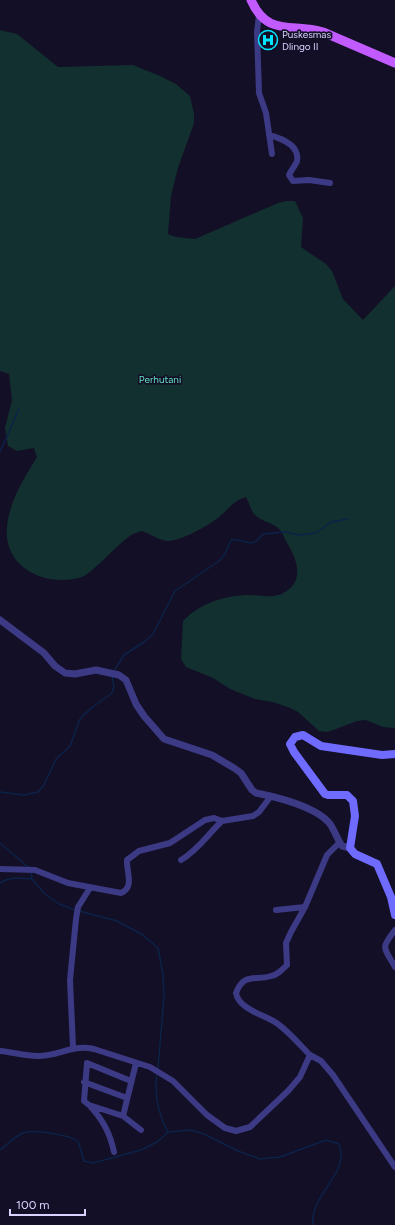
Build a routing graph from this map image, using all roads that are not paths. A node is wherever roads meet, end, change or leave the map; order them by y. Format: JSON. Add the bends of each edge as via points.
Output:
{"nodes":[{"id":1,"x":252,"y":0,"type":"edge"},
{"id":2,"x":259,"y":15,"type":"junction"},
{"id":3,"x":395,"y":63,"type":"edge"},
{"id":4,"x":269,"y":135,"type":"junction"},
{"id":5,"x":272,"y":154,"type":"dead end"},
{"id":6,"x":330,"y":183,"type":"dead end"},
{"id":7,"x":0,"y":620,"type":"edge"},
{"id":8,"x":395,"y":754,"type":"edge"},
{"id":9,"x":271,"y":796,"type":"junction"},
{"id":10,"x":222,"y":820,"type":"junction"},
{"id":11,"x":340,"y":842,"type":"junction"},
{"id":12,"x":350,"y":848,"type":"junction"},
{"id":13,"x":182,"y":860,"type":"dead end"},
{"id":14,"x":0,"y":869,"type":"edge"},
{"id":15,"x":90,"y":888,"type":"junction"},
{"id":16,"x":305,"y":907,"type":"junction"},
{"id":17,"x":276,"y":910,"type":"dead end"},
{"id":18,"x":395,"y":915,"type":"edge"},
{"id":19,"x":395,"y":930,"type":"edge"},
{"id":20,"x":395,"y":967,"type":"edge"},
{"id":21,"x":73,"y":1047,"type":"junction"},
{"id":22,"x":0,"y":1051,"type":"edge"},
{"id":23,"x":310,"y":1055,"type":"junction"},
{"id":24,"x":136,"y":1063,"type":"junction"},
{"id":25,"x":131,"y":1081,"type":"junction"},
{"id":26,"x":84,"y":1082,"type":"junction"},
{"id":27,"x":127,"y":1098,"type":"junction"},
{"id":28,"x":89,"y":1105,"type":"junction"},
{"id":29,"x":123,"y":1116,"type":"junction"},
{"id":30,"x":141,"y":1130,"type":"dead end"},
{"id":31,"x":114,"y":1152,"type":"dead end"},
{"id":32,"x":395,"y":1167,"type":"edge"}],
"edges":[{"from":1,"to":2,"type":"main road"},
{"from":2,"to":3,"type":"main road","via":[[268,23],[323,32]]},
{"from":2,"to":4,"type":"street","via":[[259,93],[266,113]]},
{"from":4,"to":5,"type":"street"},
{"from":4,"to":6,"type":"street","via":[[281,138],[297,154],[297,162],[289,175],[293,181]]},
{"from":7,"to":9,"type":"street","via":[[44,653],[65,673],[96,670],[119,675],[126,680],[144,716],[164,739],[212,755],[241,773],[252,790]]},
{"from":8,"to":12,"type":"main road","via":[[382,756],[321,746],[303,735],[295,737],[290,742],[290,747],[323,791],[328,795],[347,795],[353,801],[355,816]]},
{"from":9,"to":10,"type":"street","via":[[253,816]]},
{"from":9,"to":11,"type":"street","via":[[292,802],[323,818],[329,823]]},
{"from":10,"to":13,"type":"street","via":[[193,853]]},
{"from":10,"to":15,"type":"street","via":[[205,820],[170,843],[139,851],[129,857],[129,883],[125,892],[117,894]]},
{"from":11,"to":12,"type":"street"},
{"from":11,"to":16,"type":"street","via":[[327,855]]},
{"from":12,"to":18,"type":"main road","via":[[355,854],[377,864],[391,897]]},
{"from":14,"to":15,"type":"street","via":[[34,870]]},
{"from":15,"to":21,"type":"street","via":[[78,907],[76,919],[70,980]]},
{"from":16,"to":17,"type":"street"},
{"from":16,"to":23,"type":"street","via":[[286,943],[287,965],[271,976],[247,979],[236,993],[242,1003],[278,1024]]},
{"from":19,"to":20,"type":"street","via":[[384,947]]},
{"from":21,"to":22,"type":"street","via":[[38,1056]]},
{"from":21,"to":24,"type":"street","via":[[94,1049]]},
{"from":23,"to":24,"type":"street","via":[[300,1078],[250,1127],[242,1131],[225,1128],[207,1116],[173,1082],[150,1067]]},
{"from":23,"to":32,"type":"street","via":[[321,1061],[333,1074]]},
{"from":24,"to":25,"type":"street"},
{"from":25,"to":26,"type":"street","via":[[87,1063]]},
{"from":25,"to":27,"type":"street"},
{"from":26,"to":27,"type":"street"},
{"from":26,"to":28,"type":"street","via":[[84,1101]]},
{"from":27,"to":29,"type":"street"},
{"from":28,"to":29,"type":"street"},
{"from":28,"to":31,"type":"street","via":[[108,1129]]},
{"from":29,"to":30,"type":"street"}]}
